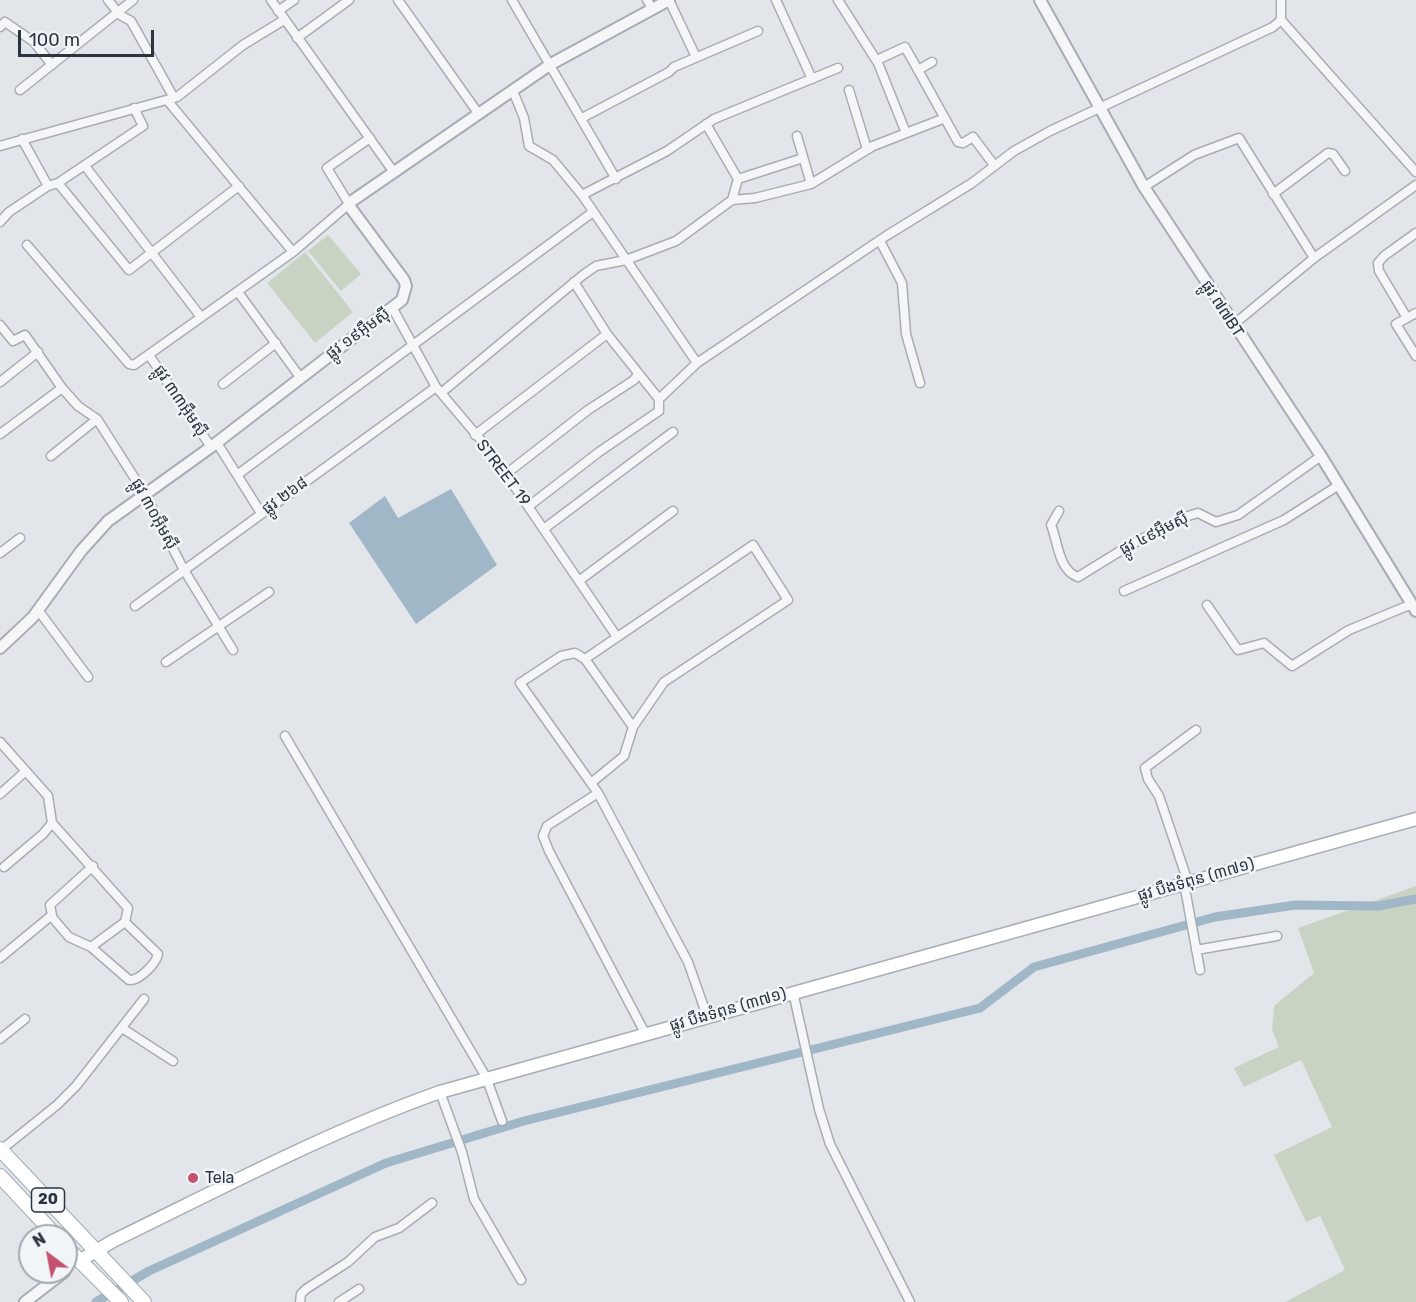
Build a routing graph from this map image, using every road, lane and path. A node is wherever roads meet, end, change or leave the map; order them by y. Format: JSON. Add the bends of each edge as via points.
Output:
{"nodes":[{"id":1,"x":108,"y":0,"type":"edge"},
{"id":2,"x":133,"y":0,"type":"edge"},
{"id":3,"x":271,"y":0,"type":"edge"},
{"id":4,"x":294,"y":0,"type":"edge"},
{"id":5,"x":349,"y":0,"type":"edge"},
{"id":6,"x":398,"y":0,"type":"edge"},
{"id":7,"x":512,"y":0,"type":"edge"},
{"id":8,"x":669,"y":0,"type":"edge"},
{"id":9,"x":776,"y":0,"type":"edge"},
{"id":10,"x":838,"y":0,"type":"edge"},
{"id":11,"x":1040,"y":0,"type":"edge"},
{"id":12,"x":1281,"y":0,"type":"edge"},
{"id":13,"x":649,"y":4,"type":"edge"},
{"id":14,"x":278,"y":11,"type":"junction"},
{"id":15,"x":117,"y":12,"type":"junction"},
{"id":16,"x":284,"y":20,"type":"junction"},
{"id":17,"x":1281,"y":20,"type":"junction"},
{"id":18,"x":0,"y":27,"type":"edge"},
{"id":19,"x":758,"y":31,"type":"dead end"},
{"id":20,"x":297,"y":38,"type":"junction"},
{"id":21,"x":696,"y":57,"type":"junction"},
{"id":22,"x":877,"y":60,"type":"junction"},
{"id":23,"x":932,"y":62,"type":"dead end"},
{"id":24,"x":550,"y":64,"type":"junction"},
{"id":25,"x":52,"y":65,"type":"junction"},
{"id":26,"x":838,"y":68,"type":"dead end"},
{"id":27,"x":918,"y":70,"type":"junction"},
{"id":28,"x":812,"y":79,"type":"junction"},
{"id":29,"x":20,"y":90,"type":"dead end"},
{"id":30,"x":849,"y":90,"type":"dead end"},
{"id":31,"x":513,"y":91,"type":"junction"},
{"id":32,"x":170,"y":99,"type":"junction"},
{"id":33,"x":134,"y":108,"type":"junction"},
{"id":34,"x":1098,"y":109,"type":"junction"},
{"id":35,"x":478,"y":113,"type":"junction"},
{"id":36,"x":582,"y":118,"type":"junction"},
{"id":37,"x":945,"y":118,"type":"junction"},
{"id":38,"x":706,"y":124,"type":"junction"},
{"id":39,"x":906,"y":133,"type":"junction"},
{"id":40,"x":797,"y":136,"type":"dead end"},
{"id":41,"x":370,"y":138,"type":"junction"},
{"id":42,"x":22,"y":140,"type":"junction"},
{"id":43,"x":0,"y":146,"type":"edge"},
{"id":44,"x":867,"y":149,"type":"junction"},
{"id":45,"x":803,"y":158,"type":"junction"},
{"id":46,"x":994,"y":165,"type":"junction"},
{"id":47,"x":85,"y":166,"type":"junction"},
{"id":48,"x":393,"y":171,"type":"junction"},
{"id":49,"x":1345,"y":171,"type":"dead end"},
{"id":50,"x":1416,"y":172,"type":"edge"},
{"id":51,"x":616,"y":179,"type":"junction"},
{"id":52,"x":738,"y":179,"type":"junction"},
{"id":53,"x":58,"y":183,"type":"junction"},
{"id":54,"x":811,"y":184,"type":"junction"},
{"id":55,"x":1416,"y":184,"type":"edge"},
{"id":56,"x":48,"y":186,"type":"junction"},
{"id":57,"x":238,"y":186,"type":"junction"},
{"id":58,"x":1144,"y":187,"type":"junction"},
{"id":59,"x":1274,"y":194,"type":"junction"},
{"id":60,"x":582,"y":195,"type":"junction"},
{"id":61,"x":732,"y":200,"type":"junction"},
{"id":62,"x":349,"y":204,"type":"junction"},
{"id":63,"x":593,"y":212,"type":"junction"},
{"id":64,"x":0,"y":222,"type":"edge"},
{"id":65,"x":1416,"y":233,"type":"edge"},
{"id":66,"x":880,"y":241,"type":"junction"},
{"id":67,"x":27,"y":245,"type":"dead end"},
{"id":68,"x":293,"y":252,"type":"junction"},
{"id":69,"x":151,"y":253,"type":"junction"},
{"id":70,"x":1314,"y":258,"type":"junction"},
{"id":71,"x":626,"y":260,"type":"junction"},
{"id":72,"x":574,"y":282,"type":"junction"},
{"id":73,"x":238,"y":292,"type":"junction"},
{"id":74,"x":393,"y":309,"type":"junction"},
{"id":75,"x":1416,"y":313,"type":"edge"},
{"id":76,"x":201,"y":317,"type":"junction"},
{"id":77,"x":1407,"y":318,"type":"junction"},
{"id":78,"x":0,"y":325,"type":"edge"},
{"id":79,"x":1233,"y":325,"type":"junction"},
{"id":80,"x":607,"y":334,"type":"junction"},
{"id":81,"x":276,"y":343,"type":"junction"},
{"id":82,"x":412,"y":344,"type":"junction"},
{"id":83,"x":38,"y":352,"type":"junction"},
{"id":84,"x":149,"y":355,"type":"junction"},
{"id":85,"x":1416,"y":356,"type":"edge"},
{"id":86,"x":697,"y":363,"type":"junction"},
{"id":87,"x":638,"y":374,"type":"junction"},
{"id":88,"x":300,"y":376,"type":"junction"},
{"id":89,"x":0,"y":382,"type":"edge"},
{"id":90,"x":920,"y":383,"type":"dead end"},
{"id":91,"x":224,"y":384,"type":"dead end"},
{"id":92,"x":62,"y":388,"type":"junction"},
{"id":93,"x":438,"y":390,"type":"junction"},
{"id":94,"x":659,"y":399,"type":"junction"},
{"id":95,"x":97,"y":419,"type":"junction"},
{"id":96,"x":673,"y":432,"type":"dead end"},
{"id":97,"x":0,"y":434,"type":"edge"},
{"id":98,"x":475,"y":435,"type":"junction"},
{"id":99,"x":214,"y":445,"type":"junction"},
{"id":100,"x":51,"y":456,"type":"dead end"},
{"id":101,"x":1321,"y":456,"type":"junction"},
{"id":102,"x":506,"y":474,"type":"junction"},
{"id":103,"x":237,"y":475,"type":"junction"},
{"id":104,"x":1339,"y":485,"type":"junction"},
{"id":105,"x":146,"y":496,"type":"junction"},
{"id":106,"x":528,"y":506,"type":"junction"},
{"id":107,"x":673,"y":511,"type":"dead end"},
{"id":108,"x":1059,"y":511,"type":"dead end"},
{"id":109,"x":261,"y":513,"type":"junction"},
{"id":110,"x":545,"y":528,"type":"junction"},
{"id":111,"x":20,"y":538,"type":"dead end"},
{"id":112,"x":0,"y":553,"type":"edge"},
{"id":113,"x":184,"y":570,"type":"junction"},
{"id":114,"x":580,"y":580,"type":"junction"},
{"id":115,"x":1124,"y":591,"type":"dead end"},
{"id":116,"x":269,"y":592,"type":"dead end"},
{"id":117,"x":1207,"y":605,"type":"dead end"},
{"id":118,"x":135,"y":606,"type":"dead end"},
{"id":119,"x":1414,"y":607,"type":"edge"},
{"id":120,"x":38,"y":610,"type":"junction"},
{"id":121,"x":220,"y":627,"type":"junction"},
{"id":122,"x":617,"y":637,"type":"junction"},
{"id":123,"x":0,"y":648,"type":"edge"},
{"id":124,"x":234,"y":650,"type":"dead end"},
{"id":125,"x":585,"y":659,"type":"junction"},
{"id":126,"x":166,"y":662,"type":"dead end"},
{"id":127,"x":88,"y":677,"type":"dead end"},
{"id":128,"x":633,"y":727,"type":"junction"},
{"id":129,"x":1196,"y":730,"type":"dead end"},
{"id":130,"x":285,"y":736,"type":"dead end"},
{"id":131,"x":0,"y":742,"type":"edge"},
{"id":132,"x":26,"y":771,"type":"junction"},
{"id":133,"x":591,"y":783,"type":"junction"},
{"id":134,"x":598,"y":793,"type":"junction"},
{"id":135,"x":0,"y":794,"type":"edge"},
{"id":136,"x":1416,"y":819,"type":"edge"},
{"id":137,"x":52,"y":823,"type":"junction"},
{"id":138,"x":93,"y":866,"type":"junction"},
{"id":139,"x":4,"y":867,"type":"dead end"},
{"id":140,"x":1186,"y":883,"type":"junction"},
{"id":141,"x":51,"y":916,"type":"junction"},
{"id":142,"x":125,"y":922,"type":"junction"},
{"id":143,"x":1277,"y":936,"type":"dead end"},
{"id":144,"x":91,"y":947,"type":"junction"},
{"id":145,"x":1196,"y":950,"type":"junction"},
{"id":146,"x":0,"y":958,"type":"edge"},
{"id":147,"x":1200,"y":970,"type":"dead end"},
{"id":148,"x":793,"y":992,"type":"junction"},
{"id":149,"x":144,"y":999,"type":"dead end"},
{"id":150,"x":707,"y":1016,"type":"junction"},
{"id":151,"x":24,"y":1019,"type":"dead end"},
{"id":152,"x":122,"y":1028,"type":"junction"},
{"id":153,"x":645,"y":1033,"type":"junction"},
{"id":154,"x":0,"y":1039,"type":"edge"},
{"id":155,"x":173,"y":1061,"type":"dead end"},
{"id":156,"x":486,"y":1077,"type":"junction"},
{"id":157,"x":440,"y":1092,"type":"junction"},
{"id":158,"x":502,"y":1120,"type":"dead end"},
{"id":159,"x":0,"y":1150,"type":"edge"},
{"id":160,"x":0,"y":1176,"type":"edge"},
{"id":161,"x":432,"y":1203,"type":"dead end"},
{"id":162,"x":45,"y":1224,"type":"edge"},
{"id":163,"x":96,"y":1250,"type":"junction"},
{"id":164,"x":79,"y":1261,"type":"joint"},
{"id":165,"x":521,"y":1280,"type":"dead end"},
{"id":166,"x":48,"y":1284,"type":"edge"},
{"id":167,"x":359,"y":1289,"type":"dead end"},
{"id":168,"x":139,"y":1299,"type":"edge"},
{"id":169,"x":25,"y":1302,"type":"edge"},
{"id":170,"x":121,"y":1302,"type":"edge"},
{"id":171,"x":300,"y":1302,"type":"edge"},
{"id":172,"x":339,"y":1302,"type":"edge"},
{"id":173,"x":910,"y":1302,"type":"edge"}],
"edges":[{"from":1,"to":15,"type":"street"},
{"from":2,"to":15,"type":"street"},
{"from":3,"to":14,"type":"street"},
{"from":4,"to":14,"type":"street"},
{"from":5,"to":20,"type":"street"},
{"from":6,"to":35,"type":"street"},
{"from":7,"to":24,"type":"street"},
{"from":8,"to":13,"type":"street"},
{"from":8,"to":21,"type":"street"},
{"from":9,"to":28,"type":"street"},
{"from":10,"to":22,"type":"street"},
{"from":11,"to":34,"type":"street","name":"ផ្លូវ ៧៧BT"},
{"from":12,"to":17,"type":"street"},
{"from":13,"to":24,"type":"street"},
{"from":14,"to":16,"type":"street"},
{"from":15,"to":25,"type":"street"},
{"from":15,"to":32,"type":"street","via":[[131,21]]},
{"from":16,"to":20,"type":"street"},
{"from":16,"to":32,"type":"street"},
{"from":17,"to":34,"type":"street"},
{"from":17,"to":50,"type":"street"},
{"from":18,"to":25,"type":"street","via":[[5,22],[32,40]]},
{"from":19,"to":21,"type":"street"},
{"from":20,"to":41,"type":"street"},
{"from":21,"to":36,"type":"street"},
{"from":22,"to":27,"type":"street","via":[[905,47]]},
{"from":22,"to":39,"type":"street"},
{"from":23,"to":27,"type":"street"},
{"from":24,"to":31,"type":"street"},
{"from":24,"to":36,"type":"street"},
{"from":25,"to":29,"type":"street"},
{"from":26,"to":28,"type":"street"},
{"from":27,"to":37,"type":"street"},
{"from":28,"to":38,"type":"street"},
{"from":30,"to":44,"type":"street"},
{"from":31,"to":35,"type":"street"},
{"from":31,"to":60,"type":"street","via":[[531,149],[553,160]]},
{"from":32,"to":33,"type":"street"},
{"from":32,"to":57,"type":"street"},
{"from":33,"to":42,"type":"street"},
{"from":33,"to":47,"type":"street","via":[[143,126]]},
{"from":34,"to":46,"type":"street"},
{"from":34,"to":58,"type":"street","name":"ផ្លូវ ៧៧BT"},
{"from":35,"to":48,"type":"street"},
{"from":36,"to":51,"type":"street"},
{"from":37,"to":39,"type":"street"},
{"from":37,"to":46,"type":"street","via":[[958,142],[973,137]]},
{"from":38,"to":51,"type":"street"},
{"from":38,"to":52,"type":"street"},
{"from":39,"to":44,"type":"street"},
{"from":40,"to":45,"type":"street"},
{"from":41,"to":48,"type":"street"},
{"from":41,"to":62,"type":"street","via":[[327,168]]},
{"from":42,"to":43,"type":"street"},
{"from":42,"to":56,"type":"street"},
{"from":44,"to":54,"type":"street"},
{"from":45,"to":52,"type":"street"},
{"from":45,"to":54,"type":"street"},
{"from":46,"to":66,"type":"street"},
{"from":47,"to":53,"type":"street"},
{"from":47,"to":69,"type":"street"},
{"from":48,"to":62,"type":"street"},
{"from":49,"to":59,"type":"street","via":[[1328,153]]},
{"from":51,"to":60,"type":"street"},
{"from":52,"to":61,"type":"street"},
{"from":53,"to":56,"type":"street"},
{"from":53,"to":69,"type":"street","via":[[128,269]]},
{"from":54,"to":61,"type":"street"},
{"from":55,"to":70,"type":"street"},
{"from":56,"to":64,"type":"street"},
{"from":57,"to":68,"type":"street"},
{"from":57,"to":69,"type":"street"},
{"from":58,"to":59,"type":"street","via":[[1194,155],[1239,138]]},
{"from":58,"to":79,"type":"street","name":"ផ្លូវ ៧៧BT"},
{"from":59,"to":70,"type":"street"},
{"from":60,"to":63,"type":"street"},
{"from":61,"to":71,"type":"street","name":"ផ្លូវ ២៦៨","via":[[676,241]]},
{"from":62,"to":68,"type":"street"},
{"from":62,"to":74,"type":"street","name":"ផ្លូវ ១៩អ៊ឹមស៊ី","via":[[404,280],[405,295]]},
{"from":63,"to":71,"type":"street"},
{"from":63,"to":82,"type":"street"},
{"from":65,"to":77,"type":"street","via":[[1378,263],[1378,271]]},
{"from":66,"to":86,"type":"street"},
{"from":66,"to":90,"type":"street","via":[[902,283],[906,334]]},
{"from":67,"to":84,"type":"street","via":[[129,364]]},
{"from":68,"to":73,"type":"street"},
{"from":69,"to":76,"type":"street"},
{"from":70,"to":79,"type":"street"},
{"from":71,"to":72,"type":"street","name":"ផ្លូវ ២៦៨","via":[[596,266]]},
{"from":71,"to":86,"type":"street"},
{"from":72,"to":80,"type":"street"},
{"from":72,"to":93,"type":"street","name":"ផ្លូវ ២៦៨"},
{"from":73,"to":76,"type":"street"},
{"from":73,"to":81,"type":"street"},
{"from":74,"to":82,"type":"street","name":"STREET 19"},
{"from":74,"to":88,"type":"street","name":"ផ្លូវ ១៩អ៊ឹមស៊ី"},
{"from":75,"to":77,"type":"street"},
{"from":76,"to":84,"type":"street"},
{"from":77,"to":85,"type":"street","via":[[1396,324]]},
{"from":78,"to":83,"type":"street","via":[[14,341],[25,335]]},
{"from":79,"to":101,"type":"street","name":"ផ្លូវ ៧៧BT"},
{"from":80,"to":87,"type":"street"},
{"from":80,"to":98,"type":"street"},
{"from":81,"to":88,"type":"street"},
{"from":81,"to":91,"type":"street"},
{"from":82,"to":93,"type":"street","name":"STREET 19"},
{"from":82,"to":103,"type":"street"},
{"from":83,"to":89,"type":"street"},
{"from":83,"to":92,"type":"street","name":"ផ្លូវ ៣០អ៊ឹមស៊ី"},
{"from":84,"to":99,"type":"street","name":"ផ្លូវ ៣៣អ៊ឹមស៊ី"},
{"from":86,"to":94,"type":"street"},
{"from":87,"to":94,"type":"street"},
{"from":87,"to":102,"type":"street"},
{"from":88,"to":99,"type":"street","name":"ផ្លូវ ១៩អ៊ឹមស៊ី"},
{"from":92,"to":95,"type":"street","name":"ផ្លូវ ៣០អ៊ឹមស៊ី"},
{"from":92,"to":97,"type":"street"},
{"from":93,"to":98,"type":"street","name":"STREET 19"},
{"from":93,"to":109,"type":"street","name":"ផ្លូវ ២៦៨"},
{"from":94,"to":106,"type":"street","via":[[659,411]]},
{"from":95,"to":100,"type":"street"},
{"from":95,"to":105,"type":"street","name":"ផ្លូវ ៣០អ៊ឹមស៊ី"},
{"from":96,"to":110,"type":"street"},
{"from":98,"to":102,"type":"street","name":"STREET 19"},
{"from":99,"to":103,"type":"street","name":"ផ្លូវ ៣៣អ៊ឹមស៊ី"},
{"from":99,"to":105,"type":"street","name":"ផ្លូវ ១៩អ៊ឹមស៊ី"},
{"from":101,"to":104,"type":"street","name":"ផ្លូវ ៧៧BT"},
{"from":101,"to":108,"type":"street","name":"ផ្លូវ ៤៩អ៊ឹមស៊ី","via":[[1238,515],[1216,522],[1198,513],[1188,516],[1078,577],[1060,556],[1052,525]]},
{"from":102,"to":106,"type":"street","name":"STREET 19"},
{"from":103,"to":109,"type":"street","name":"ផ្លូវ ៣៣អ៊ឹមស៊ី"},
{"from":104,"to":115,"type":"street","via":[[1284,520]]},
{"from":104,"to":119,"type":"street","name":"ផ្លូវ ៧៧BT"},
{"from":105,"to":113,"type":"street","name":"ផ្លូវ ៣០អ៊ឹមស៊ី"},
{"from":105,"to":120,"type":"street","name":"ផ្លូវ ១៩អ៊ឹមស៊ី","via":[[103,526]]},
{"from":106,"to":110,"type":"street","name":"STREET 19"},
{"from":107,"to":114,"type":"street"},
{"from":109,"to":113,"type":"street","name":"ផ្លូវ ២៦៨"},
{"from":110,"to":114,"type":"street","name":"STREET 19"},
{"from":111,"to":112,"type":"street"},
{"from":113,"to":118,"type":"street","name":"ផ្លូវ ២៦៨"},
{"from":113,"to":121,"type":"street","name":"ផ្លូវ ៣០អ៊ឹមស៊ី"},
{"from":114,"to":122,"type":"street","name":"STREET 19"},
{"from":116,"to":121,"type":"street"},
{"from":117,"to":119,"type":"street","via":[[1238,650],[1264,643],[1292,666],[1348,630]]},
{"from":120,"to":123,"type":"street","name":"ផ្លូវ ១៩អ៊ឹមស៊ី"},
{"from":120,"to":127,"type":"street"},
{"from":121,"to":124,"type":"street","name":"ផ្លូវ ៣០អ៊ឹមស៊ី"},
{"from":121,"to":126,"type":"street"},
{"from":122,"to":125,"type":"street"},
{"from":122,"to":128,"type":"street","via":[[753,545],[788,600],[664,682]]},
{"from":125,"to":128,"type":"street"},
{"from":125,"to":133,"type":"street","via":[[569,653],[520,683]]},
{"from":128,"to":133,"type":"street","via":[[624,756]]},
{"from":129,"to":140,"type":"street","via":[[1145,768],[1159,795]]},
{"from":130,"to":156,"type":"street"},
{"from":131,"to":132,"type":"street"},
{"from":132,"to":135,"type":"street"},
{"from":132,"to":137,"type":"street","via":[[48,796]]},
{"from":133,"to":134,"type":"street"},
{"from":134,"to":150,"type":"street","via":[[688,962]]},
{"from":134,"to":153,"type":"street","via":[[547,826],[543,836]]},
{"from":136,"to":140,"type":"main road","name":"ផ្លូវ បឹងទំពុន (៣៧១)"},
{"from":137,"to":138,"type":"street"},
{"from":137,"to":139,"type":"street"},
{"from":138,"to":141,"type":"street","via":[[50,905]]},
{"from":138,"to":142,"type":"street","via":[[127,907]]},
{"from":140,"to":145,"type":"street"},
{"from":140,"to":148,"type":"main road","name":"ផ្លូវ បឹងទំពុន (៣៧១)"},
{"from":141,"to":144,"type":"street","via":[[69,937]]},
{"from":141,"to":146,"type":"street"},
{"from":142,"to":144,"type":"street"},
{"from":142,"to":144,"type":"street","via":[[158,954],[138,978],[129,980]]},
{"from":143,"to":145,"type":"street"},
{"from":145,"to":147,"type":"street"},
{"from":148,"to":150,"type":"main road","name":"ផ្លូវ បឹងទំពុន (៣៧១)"},
{"from":148,"to":173,"type":"street","via":[[830,1144]]},
{"from":149,"to":152,"type":"street"},
{"from":150,"to":153,"type":"main road","name":"ផ្លូវ បឹងទំពុន (៣៧១)"},
{"from":151,"to":154,"type":"street"},
{"from":152,"to":155,"type":"street"},
{"from":152,"to":159,"type":"street","via":[[57,1105]]},
{"from":153,"to":156,"type":"main road","name":"ផ្លូវ បឹងទំពុន (៣៧១)"},
{"from":156,"to":157,"type":"main road","name":"ផ្លូវ បឹងទំពុន (៣៧១)"},
{"from":156,"to":158,"type":"street"},
{"from":157,"to":163,"type":"main road","name":"ផ្លូវ បឹងទំពុន (៣៧១)","via":[[326,1138]]},
{"from":157,"to":165,"type":"street","via":[[474,1199]]},
{"from":159,"to":163,"type":"main road","number":"20"},
{"from":160,"to":162,"type":"main road","number":"20"},
{"from":161,"to":171,"type":"street","via":[[399,1227],[375,1237],[348,1262],[306,1289]]},
{"from":163,"to":164,"type":"main road","name":"ផ្លូវ បឹងទំពុន (៣៧១)"},
{"from":163,"to":168,"type":"main road","number":"20"},
{"from":164,"to":170,"type":"main road"},
{"from":166,"to":169,"type":"street","name":"ផ្លូវ បឹងទំពុន (៣៧១)"},
{"from":167,"to":172,"type":"street"}]}
